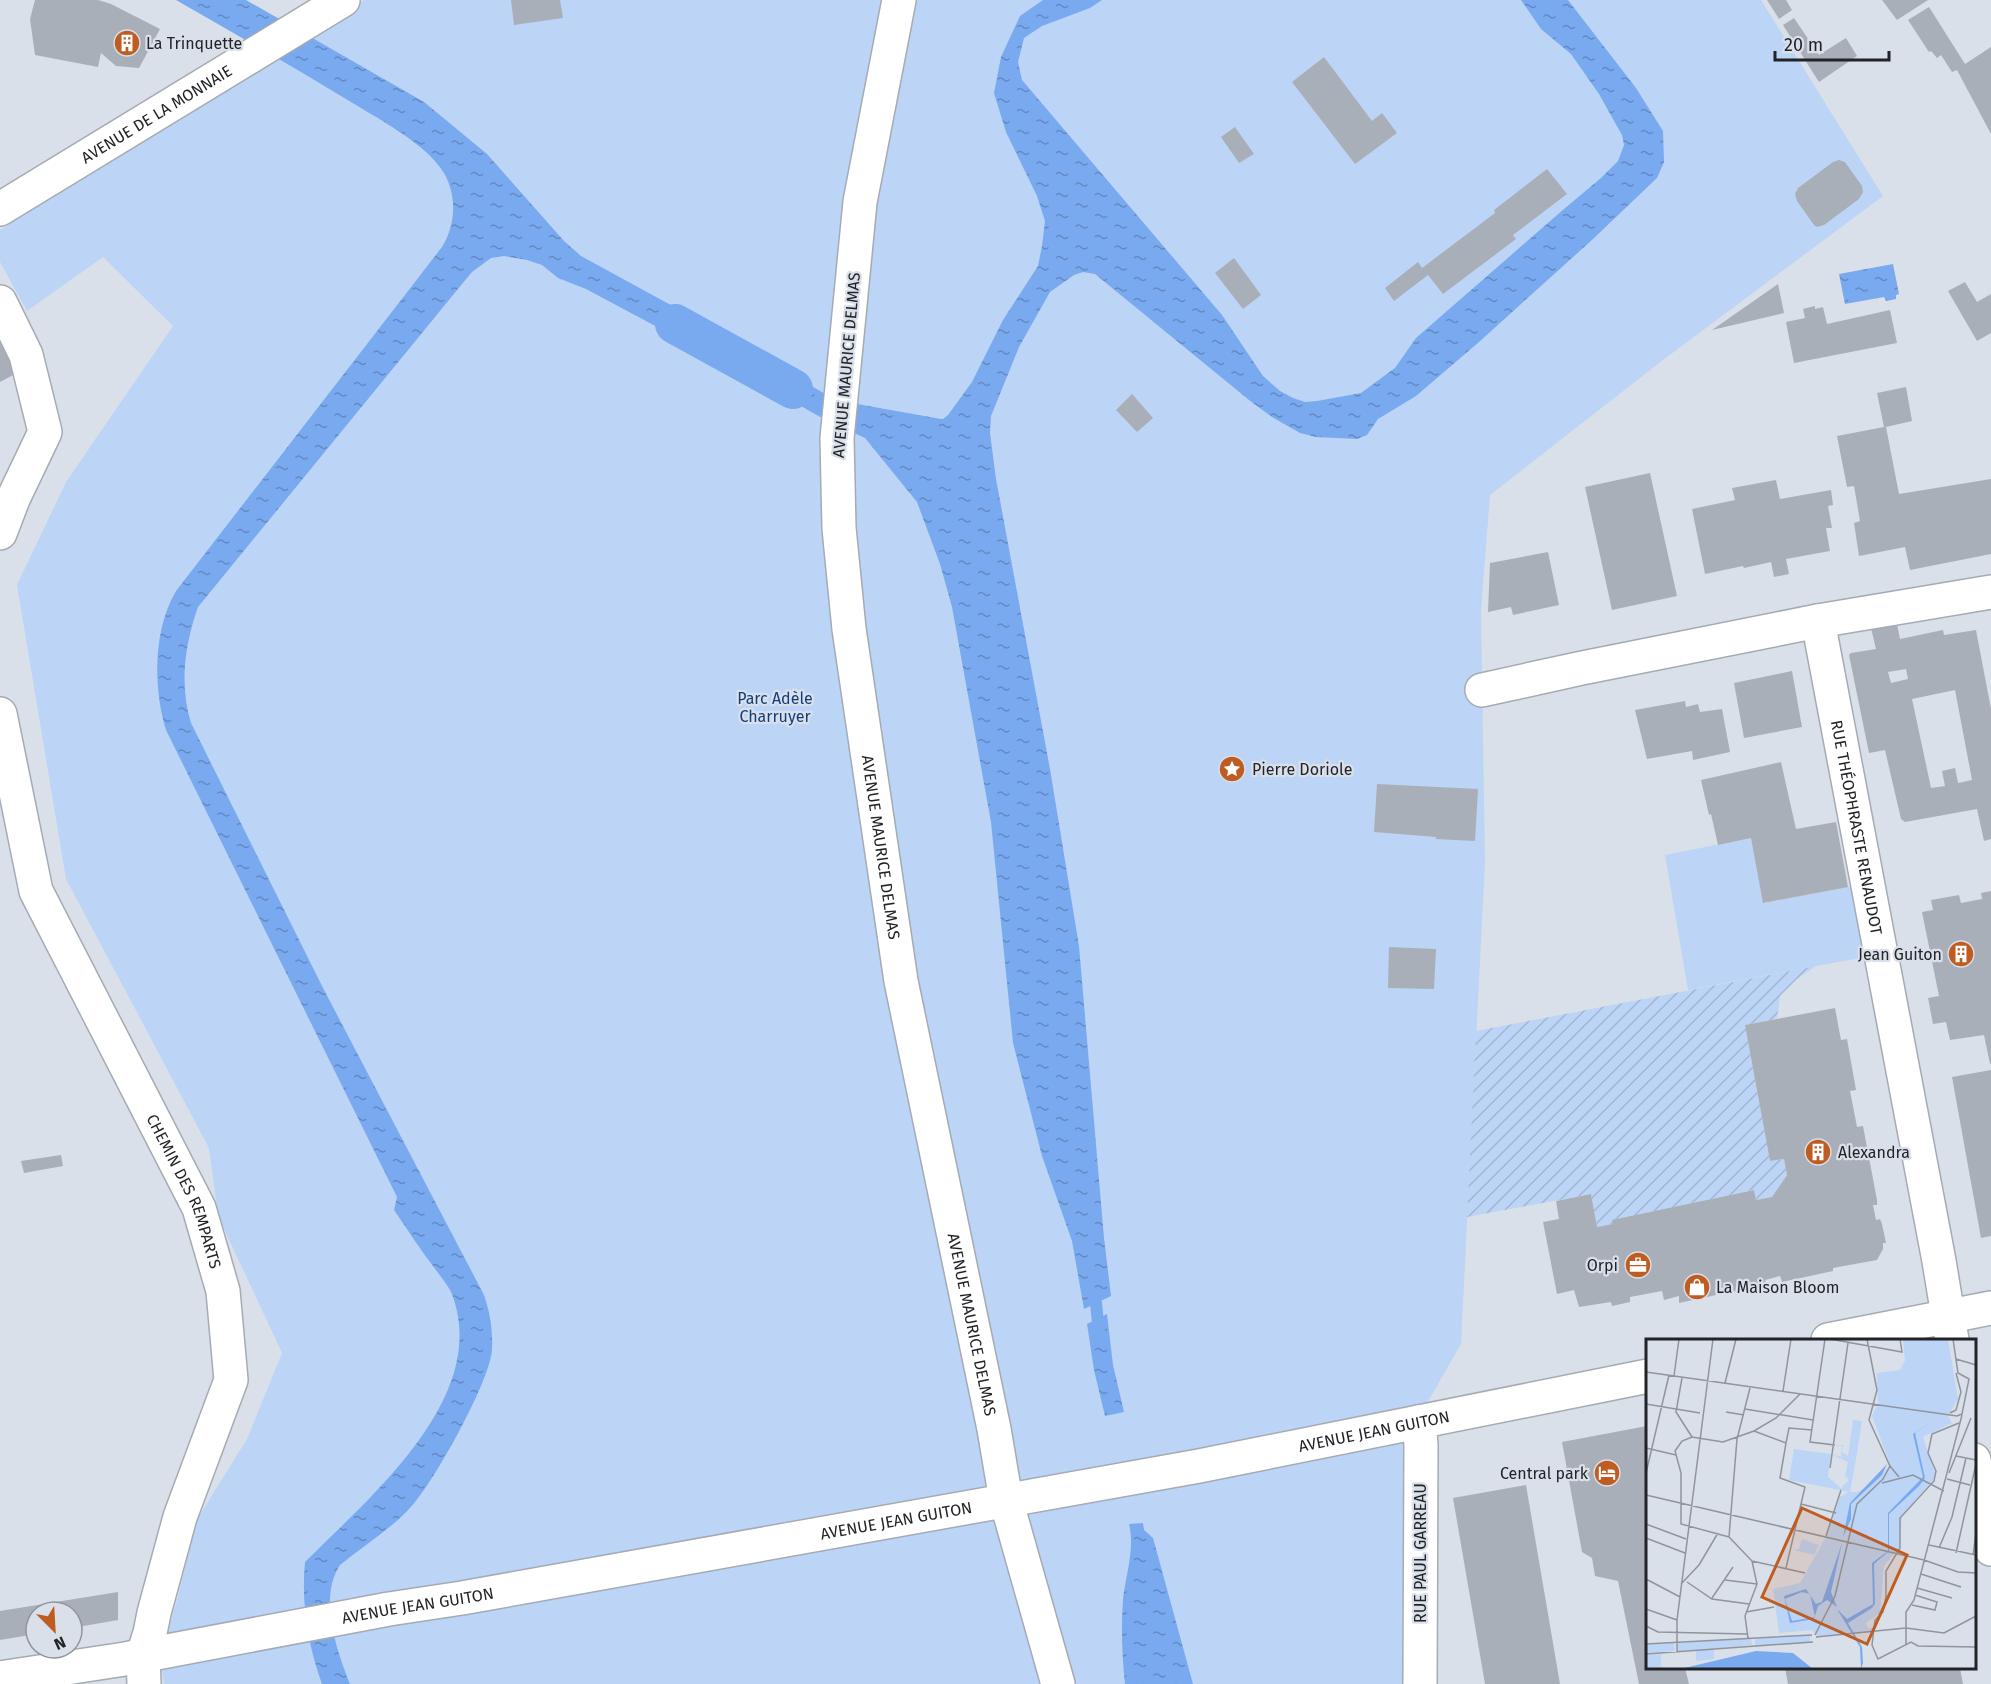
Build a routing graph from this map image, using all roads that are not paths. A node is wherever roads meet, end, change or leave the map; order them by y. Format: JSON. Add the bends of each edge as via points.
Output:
{"nodes":[{"id":1,"x":899,"y":0,"type":"edge"},
{"id":2,"x":329,"y":8,"type":"edge"},
{"id":3,"x":0,"y":209,"type":"edge"},
{"id":4,"x":0,"y":302,"type":"edge"},
{"id":5,"x":0,"y":533,"type":"edge"},
{"id":6,"x":1991,"y":592,"type":"edge"},
{"id":7,"x":1818,"y":621,"type":"junction"},
{"id":8,"x":1482,"y":690,"type":"dead end"},
{"id":9,"x":0,"y":714,"type":"edge"},
{"id":10,"x":1991,"y":1308,"type":"edge"},
{"id":11,"x":1950,"y":1328,"type":"edge"},
{"id":12,"x":1847,"y":1339,"type":"edge"},
{"id":13,"x":1646,"y":1376,"type":"edge"},
{"id":14,"x":1419,"y":1422,"type":"junction"},
{"id":15,"x":1976,"y":1470,"type":"edge"},
{"id":16,"x":1006,"y":1500,"type":"junction"},
{"id":17,"x":1991,"y":1549,"type":"edge"},
{"id":18,"x":143,"y":1670,"type":"edge"},
{"id":19,"x":0,"y":1678,"type":"edge"},
{"id":20,"x":1058,"y":1684,"type":"edge"},
{"id":21,"x":1420,"y":1684,"type":"edge"}],
"edges":[{"from":1,"to":16,"type":"street","name":"AVENUE MAURICE DELMAS","via":[[860,202],[837,438],[838,528],[849,629],[901,981]]},
{"from":2,"to":3,"type":"street","name":"AVENUE DE LA MONNAIE"},
{"from":4,"to":5,"type":"street","via":[[26,355],[45,432]]},
{"from":6,"to":7,"type":"street"},
{"from":7,"to":8,"type":"street"},
{"from":7,"to":11,"type":"street","name":"RUE THÉOPHRASTE RENAUDOT"},
{"from":9,"to":18,"type":"street","name":"CHEMIN DES REMPARTS","via":[[36,891],[199,1208],[223,1290],[231,1380],[180,1516]]},
{"from":10,"to":11,"type":"street"},
{"from":11,"to":12,"type":"street"},
{"from":13,"to":14,"type":"street","name":"AVENUE JEAN GUITON"},
{"from":14,"to":16,"type":"street","name":"AVENUE JEAN GUITON"},
{"from":14,"to":21,"type":"street","name":"RUE PAUL GARREAU"},
{"from":15,"to":17,"type":"street"},
{"from":16,"to":18,"type":"street","name":"AVENUE JEAN GUITON","via":[[241,1638]]},
{"from":16,"to":20,"type":"street","name":"AVENUE MAURICE DELMAS"},
{"from":18,"to":19,"type":"street","name":"AVENUE JEAN GUITON"}]}
